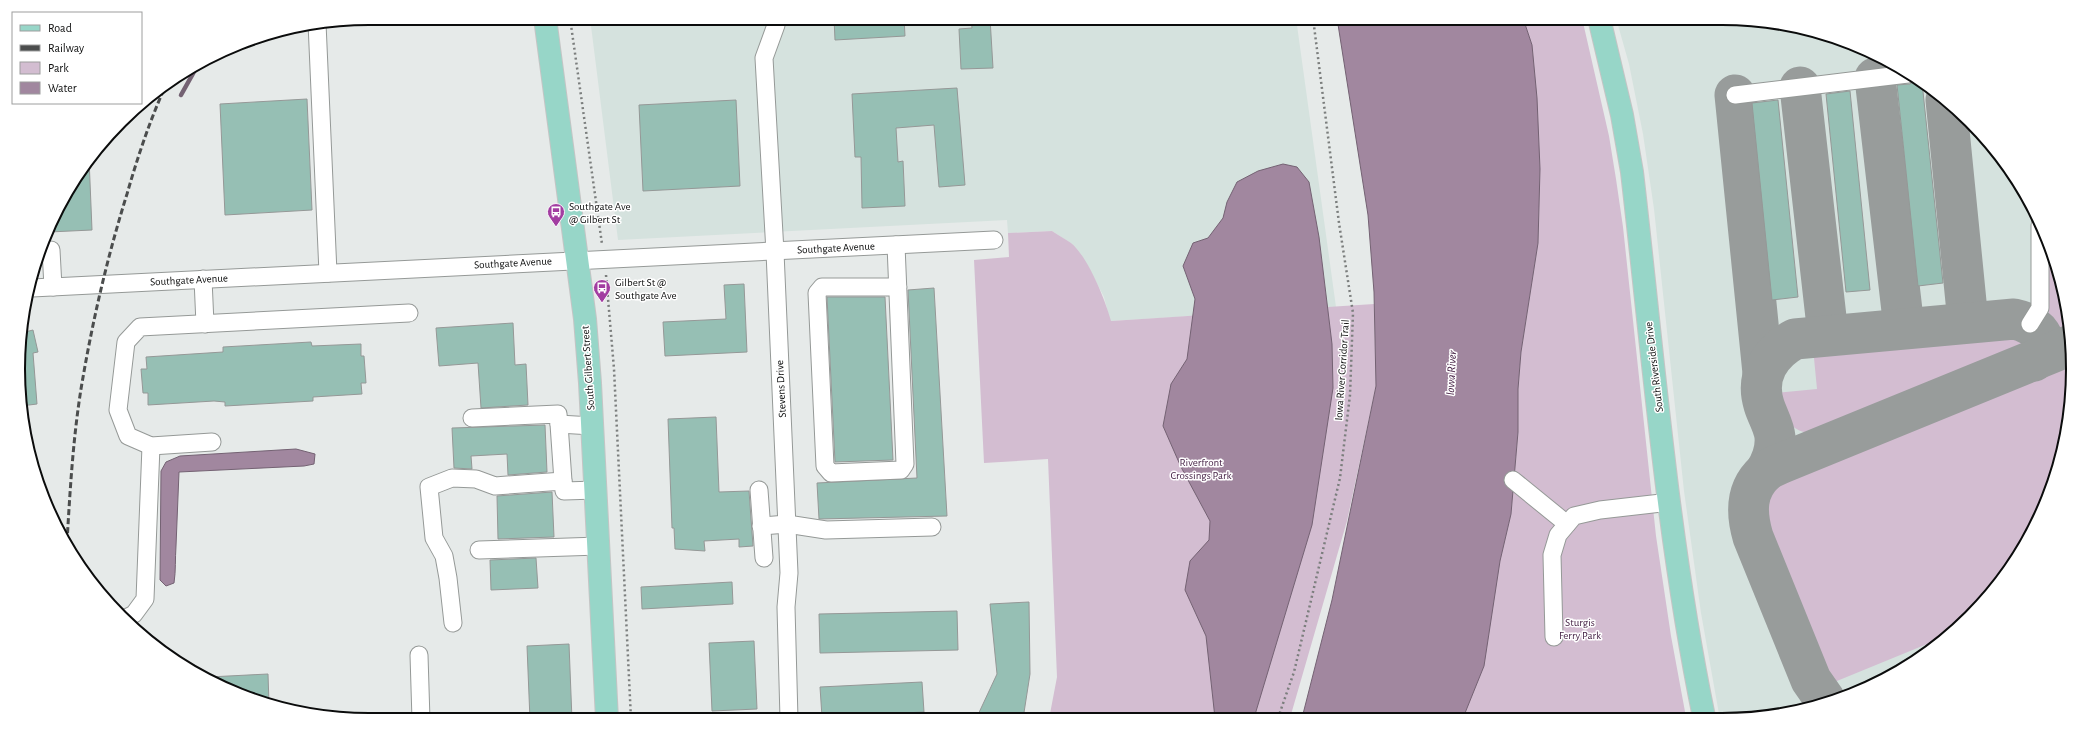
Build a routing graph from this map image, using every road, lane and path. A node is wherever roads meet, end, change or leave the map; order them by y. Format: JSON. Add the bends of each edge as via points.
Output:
{"nodes":[{"id":1,"x":546,"y":25,"type":"edge"},
{"id":2,"x":776,"y":25,"type":"edge"},
{"id":3,"x":1314,"y":25,"type":"edge"},
{"id":4,"x":1601,"y":25,"type":"edge"},
{"id":5,"x":317,"y":29,"type":"edge"},
{"id":6,"x":1900,"y":75,"type":"edge"},
{"id":7,"x":1735,"y":96,"type":"dead end"},
{"id":8,"x":2040,"y":237,"type":"edge"},
{"id":9,"x":994,"y":240,"type":"dead end"},
{"id":10,"x":896,"y":245,"type":"junction"},
{"id":11,"x":46,"y":250,"type":"edge"},
{"id":12,"x":775,"y":252,"type":"junction"},
{"id":13,"x":578,"y":260,"type":"junction"},
{"id":14,"x":328,"y":273,"type":"junction"},
{"id":15,"x":203,"y":279,"type":"junction"},
{"id":16,"x":898,"y":286,"type":"junction"},
{"id":17,"x":53,"y":287,"type":"junction"},
{"id":18,"x":35,"y":288,"type":"edge"},
{"id":19,"x":409,"y":313,"type":"dead end"},
{"id":20,"x":205,"y":324,"type":"junction"},
{"id":21,"x":2030,"y":324,"type":"dead end"},
{"id":22,"x":472,"y":418,"type":"dead end"},
{"id":23,"x":559,"y":424,"type":"junction"},
{"id":24,"x":592,"y":426,"type":"junction"},
{"id":25,"x":212,"y":442,"type":"dead end"},
{"id":26,"x":151,"y":446,"type":"junction"},
{"id":27,"x":1512,"y":480,"type":"dead end"},
{"id":28,"x":563,"y":481,"type":"junction"},
{"id":29,"x":596,"y":490,"type":"junction"},
{"id":30,"x":759,"y":490,"type":"dead end"},
{"id":31,"x":1670,"y":502,"type":"junction"},
{"id":32,"x":787,"y":524,"type":"junction"},
{"id":33,"x":1567,"y":524,"type":"junction"},
{"id":34,"x":761,"y":526,"type":"junction"},
{"id":35,"x":932,"y":527,"type":"dead end"},
{"id":36,"x":599,"y":546,"type":"junction"},
{"id":37,"x":479,"y":550,"type":"dead end"},
{"id":38,"x":764,"y":558,"type":"dead end"},
{"id":39,"x":130,"y":616,"type":"edge"},
{"id":40,"x":453,"y":623,"type":"dead end"},
{"id":41,"x":1554,"y":637,"type":"dead end"},
{"id":42,"x":419,"y":655,"type":"dead end"},
{"id":43,"x":421,"y":713,"type":"edge"},
{"id":44,"x":607,"y":713,"type":"edge"},
{"id":45,"x":789,"y":713,"type":"edge"},
{"id":46,"x":1280,"y":713,"type":"edge"},
{"id":47,"x":1703,"y":713,"type":"edge"}],
"edges":[{"from":1,"to":13,"type":"main road","name":"South Gilbert Street"},
{"from":2,"to":12,"type":"street","name":"Stevens Drive","via":[[764,58]]},
{"from":3,"to":46,"type":"path","name":"Iowa River Corridor Trail","via":[[1353,313],[1350,395],[1340,478],[1294,672]]},
{"from":4,"to":31,"type":"main road","name":"South Riverside Drive","via":[[1622,115],[1632,172]]},
{"from":5,"to":14,"type":"street"},
{"from":6,"to":7,"type":"street"},
{"from":8,"to":21,"type":"street","via":[[2040,308]]},
{"from":9,"to":10,"type":"street","name":"Southgate Avenue"},
{"from":10,"to":12,"type":"street","name":"Southgate Avenue"},
{"from":10,"to":16,"type":"street"},
{"from":11,"to":17,"type":"street","via":[[51,250]]},
{"from":12,"to":13,"type":"street","name":"Southgate Avenue"},
{"from":12,"to":32,"type":"street","name":"Stevens Drive"},
{"from":13,"to":14,"type":"street","name":"Southgate Avenue"},
{"from":13,"to":24,"type":"main road","name":"South Gilbert Street"},
{"from":14,"to":15,"type":"street","name":"Southgate Avenue"},
{"from":15,"to":17,"type":"street","name":"Southgate Avenue"},
{"from":15,"to":20,"type":"street"},
{"from":16,"to":16,"type":"street","via":[[905,464],[901,470],[831,473],[825,466],[817,293],[822,287]]},
{"from":17,"to":18,"type":"street","name":"Southgate Avenue"},
{"from":19,"to":20,"type":"street"},
{"from":20,"to":26,"type":"street","via":[[140,327],[126,342],[118,410],[128,436]]},
{"from":22,"to":23,"type":"street","via":[[558,414]]},
{"from":23,"to":24,"type":"street"},
{"from":23,"to":28,"type":"street"},
{"from":24,"to":29,"type":"main road","name":"South Gilbert Street"},
{"from":25,"to":26,"type":"street"},
{"from":26,"to":39,"type":"street","via":[[145,599]]},
{"from":27,"to":33,"type":"street"},
{"from":28,"to":29,"type":"street","via":[[564,492]]},
{"from":28,"to":40,"type":"street","via":[[495,486],[476,480],[452,478],[429,488],[434,538],[444,556]]},
{"from":29,"to":36,"type":"main road","name":"South Gilbert Street"},
{"from":30,"to":34,"type":"street"},
{"from":31,"to":33,"type":"street","via":[[1600,510],[1574,516]]},
{"from":31,"to":47,"type":"main road","name":"South Riverside Drive","via":[[1684,614]]},
{"from":32,"to":34,"type":"street"},
{"from":32,"to":35,"type":"street","via":[[826,530]]},
{"from":32,"to":45,"type":"street","name":"Stevens Drive"},
{"from":33,"to":41,"type":"street","via":[[1558,535],[1552,555]]},
{"from":34,"to":38,"type":"street"},
{"from":36,"to":37,"type":"street"},
{"from":36,"to":44,"type":"main road","name":"South Gilbert Street"},
{"from":42,"to":43,"type":"street"}]}
